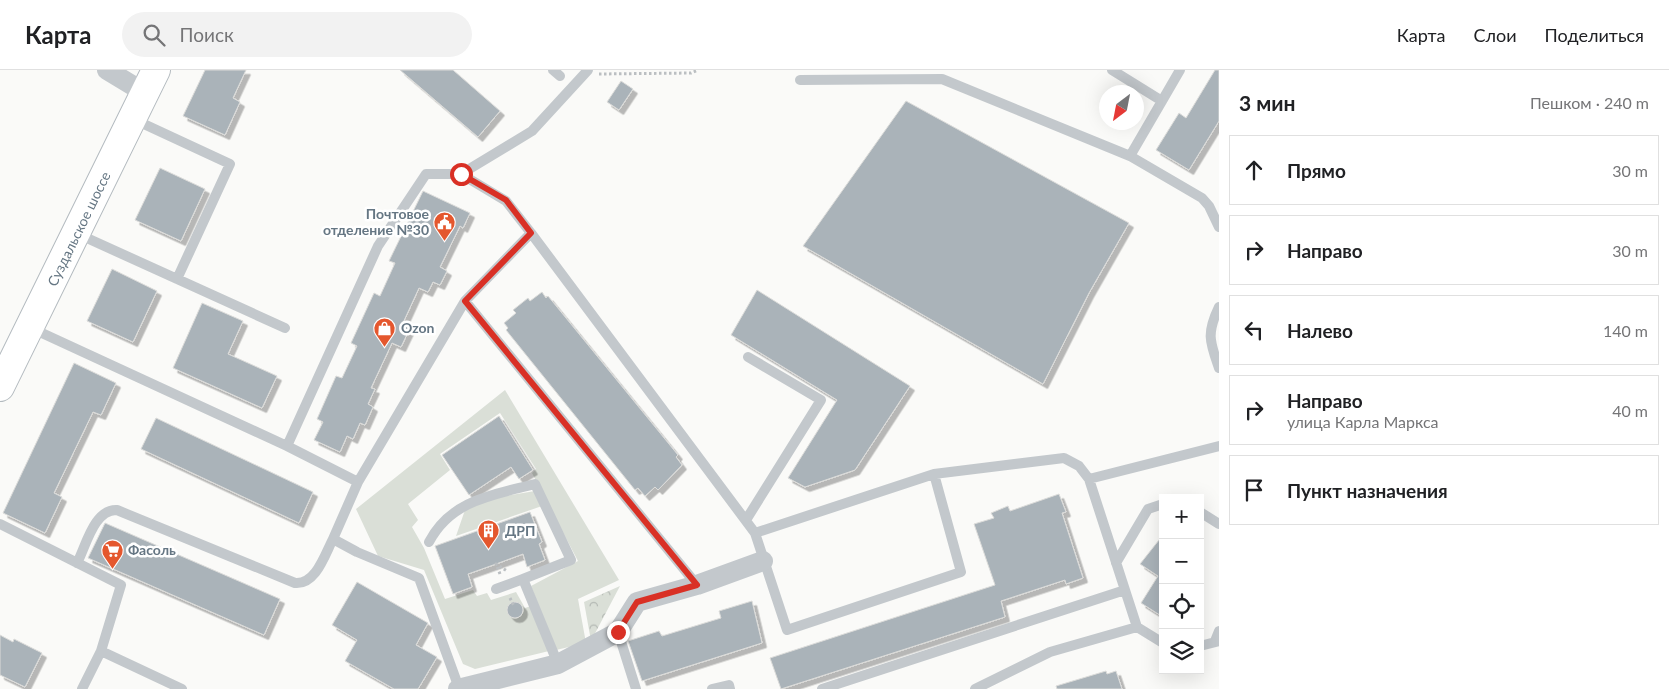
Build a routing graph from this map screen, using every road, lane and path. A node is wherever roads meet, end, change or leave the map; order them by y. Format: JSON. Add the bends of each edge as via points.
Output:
{"nodes":[{"id":1,"x":107,"y":70,"type":"edge"},
{"id":2,"x":698,"y":70,"type":"edge"},
{"id":3,"x":1112,"y":70,"type":"edge"},
{"id":4,"x":1180,"y":70,"type":"edge"},
{"id":5,"x":586,"y":72,"type":"edge"},
{"id":6,"x":800,"y":80,"type":"dead end"},
{"id":7,"x":150,"y":81,"type":"edge"},
{"id":8,"x":1162,"y":101,"type":"junction"},
{"id":9,"x":133,"y":119,"type":"junction"},
{"id":10,"x":1130,"y":156,"type":"junction"},
{"id":11,"x":461,"y":174,"type":"junction"},
{"id":12,"x":1219,"y":226,"type":"edge"},
{"id":13,"x":531,"y":233,"type":"junction"},
{"id":14,"x":77,"y":234,"type":"junction"},
{"id":15,"x":177,"y":279,"type":"junction"},
{"id":16,"x":465,"y":301,"type":"junction"},
{"id":17,"x":1219,"y":307,"type":"edge"},
{"id":18,"x":30,"y":327,"type":"junction"},
{"id":19,"x":285,"y":328,"type":"dead end"},
{"id":20,"x":748,"y":357,"type":"dead end"},
{"id":21,"x":1219,"y":368,"type":"edge"},
{"id":22,"x":0,"y":387,"type":"edge"},
{"id":23,"x":287,"y":446,"type":"junction"},
{"id":24,"x":1219,"y":446,"type":"edge"},
{"id":25,"x":934,"y":474,"type":"junction"},
{"id":26,"x":1089,"y":479,"type":"junction"},
{"id":27,"x":358,"y":482,"type":"junction"},
{"id":28,"x":1159,"y":505,"type":"edge"},
{"id":29,"x":1204,"y":515,"type":"edge"},
{"id":30,"x":746,"y":520,"type":"junction"},
{"id":31,"x":0,"y":524,"type":"edge"},
{"id":32,"x":1219,"y":524,"type":"edge"},
{"id":33,"x":755,"y":533,"type":"junction"},
{"id":34,"x":333,"y":538,"type":"junction"},
{"id":35,"x":429,"y":542,"type":"dead end"},
{"id":36,"x":763,"y":561,"type":"junction"},
{"id":37,"x":77,"y":563,"type":"junction"},
{"id":38,"x":1116,"y":563,"type":"junction"},
{"id":39,"x":523,"y":579,"type":"junction"},
{"id":40,"x":697,"y":585,"type":"junction"},
{"id":41,"x":496,"y":589,"type":"dead end"},
{"id":42,"x":1125,"y":590,"type":"junction"},
{"id":43,"x":1137,"y":628,"type":"junction"},
{"id":44,"x":1219,"y":631,"type":"edge"},
{"id":45,"x":618,"y":632,"type":"junction"},
{"id":46,"x":1159,"y":641,"type":"edge"},
{"id":47,"x":1217,"y":641,"type":"edge"},
{"id":48,"x":1204,"y":645,"type":"edge"},
{"id":49,"x":101,"y":651,"type":"junction"},
{"id":50,"x":558,"y":664,"type":"junction"},
{"id":51,"x":730,"y":687,"type":"edge"},
{"id":52,"x":459,"y":688,"type":"edge"},
{"id":53,"x":82,"y":689,"type":"edge"},
{"id":54,"x":182,"y":689,"type":"edge"},
{"id":55,"x":636,"y":689,"type":"edge"},
{"id":56,"x":712,"y":689,"type":"edge"},
{"id":57,"x":740,"y":689,"type":"edge"},
{"id":58,"x":822,"y":689,"type":"edge"},
{"id":59,"x":975,"y":689,"type":"edge"}],
"edges":[{"from":1,"to":7,"type":"street"},
{"from":2,"to":5,"type":"path","via":[[691,73]]},
{"from":3,"to":8,"type":"lane"},
{"from":4,"to":8,"type":"lane"},
{"from":5,"to":11,"type":"lane","via":[[532,131]]},
{"from":6,"to":10,"type":"lane","via":[[942,79]]},
{"from":7,"to":9,"type":"main road","name":"Суздальское шоссе"},
{"from":8,"to":10,"type":"lane"},
{"from":9,"to":14,"type":"main road","name":"Суздальское шоссе"},
{"from":9,"to":15,"type":"lane","via":[[230,164]]},
{"from":10,"to":12,"type":"lane","via":[[1202,198]]},
{"from":11,"to":13,"type":"lane","via":[[506,200]]},
{"from":11,"to":23,"type":"lane","via":[[426,174],[378,246]]},
{"from":13,"to":16,"type":"lane"},
{"from":13,"to":30,"type":"lane"},
{"from":14,"to":15,"type":"lane"},
{"from":14,"to":18,"type":"main road","name":"Суздальское шоссе"},
{"from":15,"to":19,"type":"lane"},
{"from":16,"to":27,"type":"lane"},
{"from":16,"to":40,"type":"lane"},
{"from":17,"to":21,"type":"lane","via":[[1209,332]]},
{"from":18,"to":22,"type":"main road","name":"Суздальское шоссе"},
{"from":18,"to":23,"type":"lane"},
{"from":20,"to":30,"type":"lane","via":[[821,400]]},
{"from":23,"to":27,"type":"lane"},
{"from":24,"to":26,"type":"lane"},
{"from":25,"to":26,"type":"lane","via":[[1064,458],[1078,466]]},
{"from":25,"to":33,"type":"lane"},
{"from":25,"to":36,"type":"lane","via":[[961,572],[787,630]]},
{"from":26,"to":38,"type":"lane"},
{"from":27,"to":34,"type":"lane"},
{"from":28,"to":38,"type":"lane","via":[[1148,509]]},
{"from":29,"to":32,"type":"lane"},
{"from":30,"to":33,"type":"lane"},
{"from":31,"to":37,"type":"lane"},
{"from":33,"to":36,"type":"lane"},
{"from":34,"to":37,"type":"lane","via":[[312,578],[302,584],[111,510],[98,519]]},
{"from":34,"to":52,"type":"lane","via":[[418,578]]},
{"from":35,"to":39,"type":"lane","via":[[437,526],[474,500],[535,484],[571,560]]},
{"from":36,"to":40,"type":"street"},
{"from":37,"to":49,"type":"lane","via":[[121,585]]},
{"from":38,"to":42,"type":"lane"},
{"from":39,"to":41,"type":"lane"},
{"from":39,"to":50,"type":"lane"},
{"from":40,"to":45,"type":"street","via":[[637,602]]},
{"from":42,"to":43,"type":"lane"},
{"from":42,"to":58,"type":"lane"},
{"from":43,"to":46,"type":"lane"},
{"from":43,"to":59,"type":"lane","via":[[1050,652]]},
{"from":44,"to":47,"type":"lane"},
{"from":45,"to":50,"type":"street"},
{"from":45,"to":55,"type":"lane"},
{"from":47,"to":48,"type":"lane"},
{"from":49,"to":53,"type":"lane"},
{"from":49,"to":54,"type":"lane"},
{"from":50,"to":52,"type":"street"},
{"from":51,"to":56,"type":"lane"},
{"from":51,"to":57,"type":"lane"}]}
